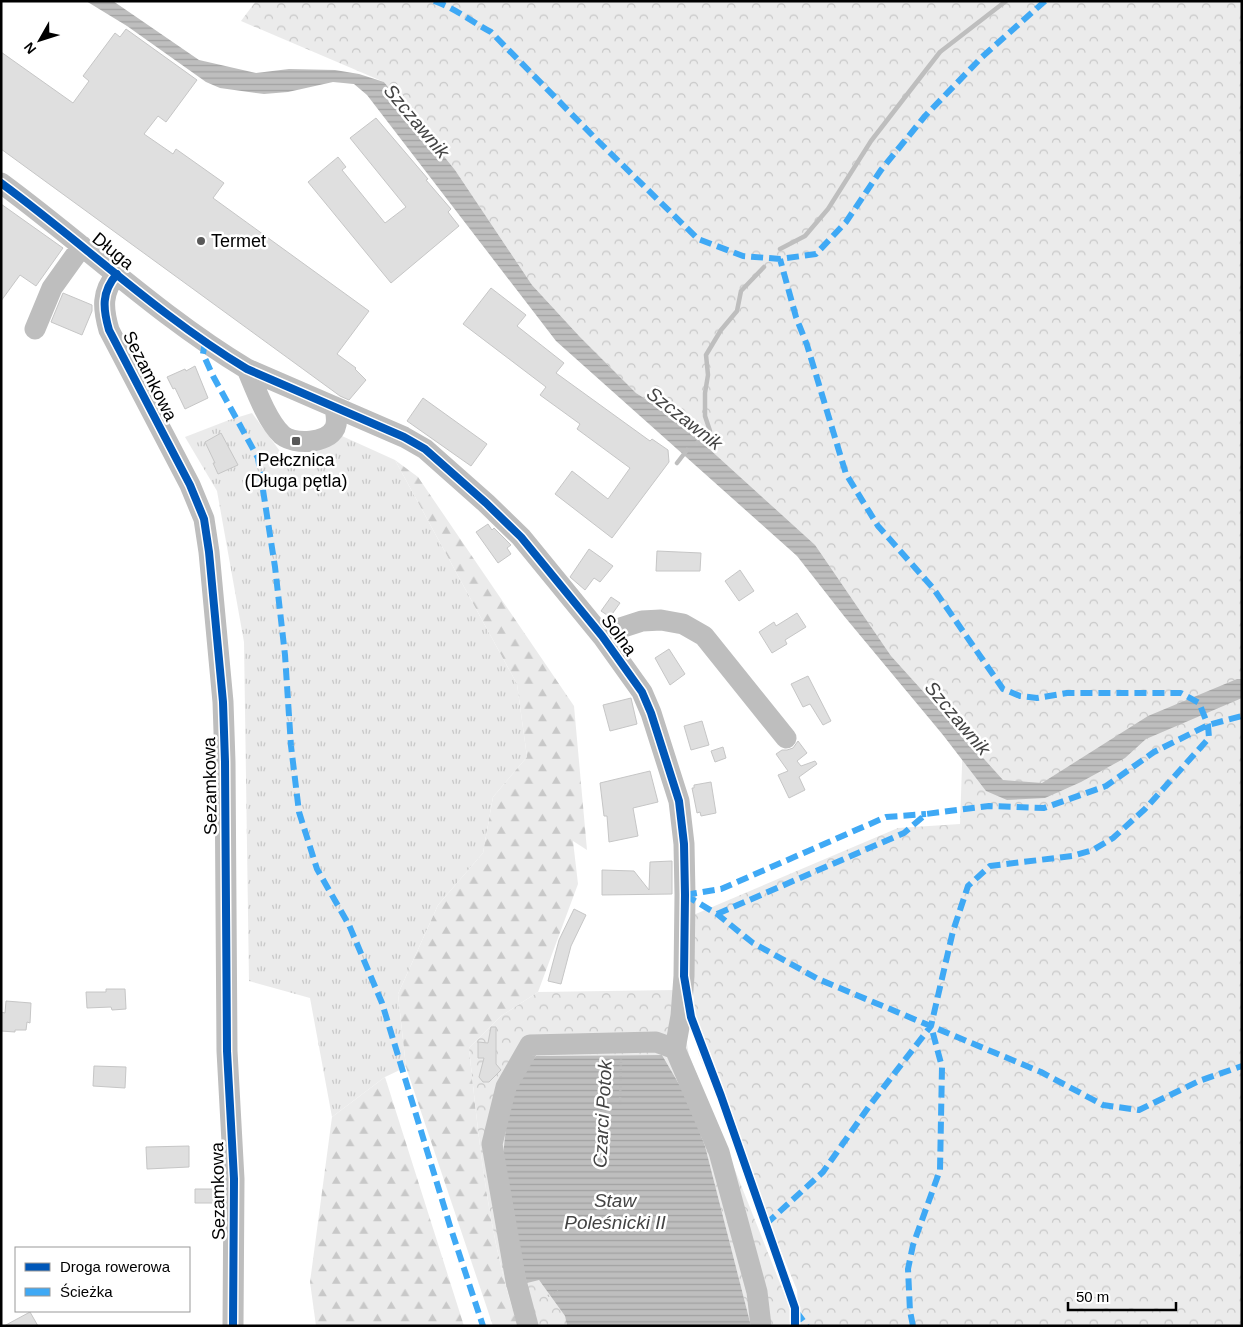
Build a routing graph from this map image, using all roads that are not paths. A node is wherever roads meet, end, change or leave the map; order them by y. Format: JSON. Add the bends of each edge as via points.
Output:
{"nodes":[{"id":1,"x":1,"y":183,"type":"edge"},
{"id":2,"x":82,"y":246,"type":"junction"},
{"id":3,"x":117,"y":274,"type":"junction"},
{"id":4,"x":36,"y":329,"type":"dead end"},
{"id":5,"x":247,"y":369,"type":"junction"},
{"id":6,"x":342,"y":412,"type":"junction"},
{"id":7,"x":602,"y":636,"type":"junction"},
{"id":8,"x":786,"y":738,"type":"dead end"},
{"id":9,"x":675,"y":1049,"type":"junction"},
{"id":10,"x":233,"y":1326,"type":"edge"},
{"id":11,"x":528,"y":1326,"type":"edge"},
{"id":12,"x":761,"y":1326,"type":"edge"}],
"edges":[{"from":1,"to":2,"type":"street","name":"Długa"},
{"from":2,"to":3,"type":"street","name":"Długa"},
{"from":2,"to":4,"type":"street","via":[[52,288]]},
{"from":3,"to":5,"type":"street","name":"Długa","via":[[205,342]]},
{"from":3,"to":10,"type":"street","name":"Sezamkowa","via":[[107,288],[103,309],[109,330],[190,485],[204,519],[209,552],[225,753],[226,1051],[234,1179]]},
{"from":5,"to":6,"type":"street","name":"Solna"},
{"from":5,"to":6,"type":"street","via":[[276,428],[284,436],[296,441],[316,441],[328,436]]},
{"from":6,"to":7,"type":"street","name":"Solna","via":[[404,437],[439,461],[521,538]]},
{"from":7,"to":8,"type":"street","name":"Solna","via":[[642,621],[684,624],[704,636]]},
{"from":7,"to":9,"type":"street","name":"Solna","via":[[642,692],[679,801],[684,844],[684,976]]},
{"from":9,"to":11,"type":"street","via":[[656,1042],[530,1045],[506,1087],[492,1144],[516,1281]]},
{"from":9,"to":12,"type":"street","via":[[720,1152],[758,1292]]}]}
